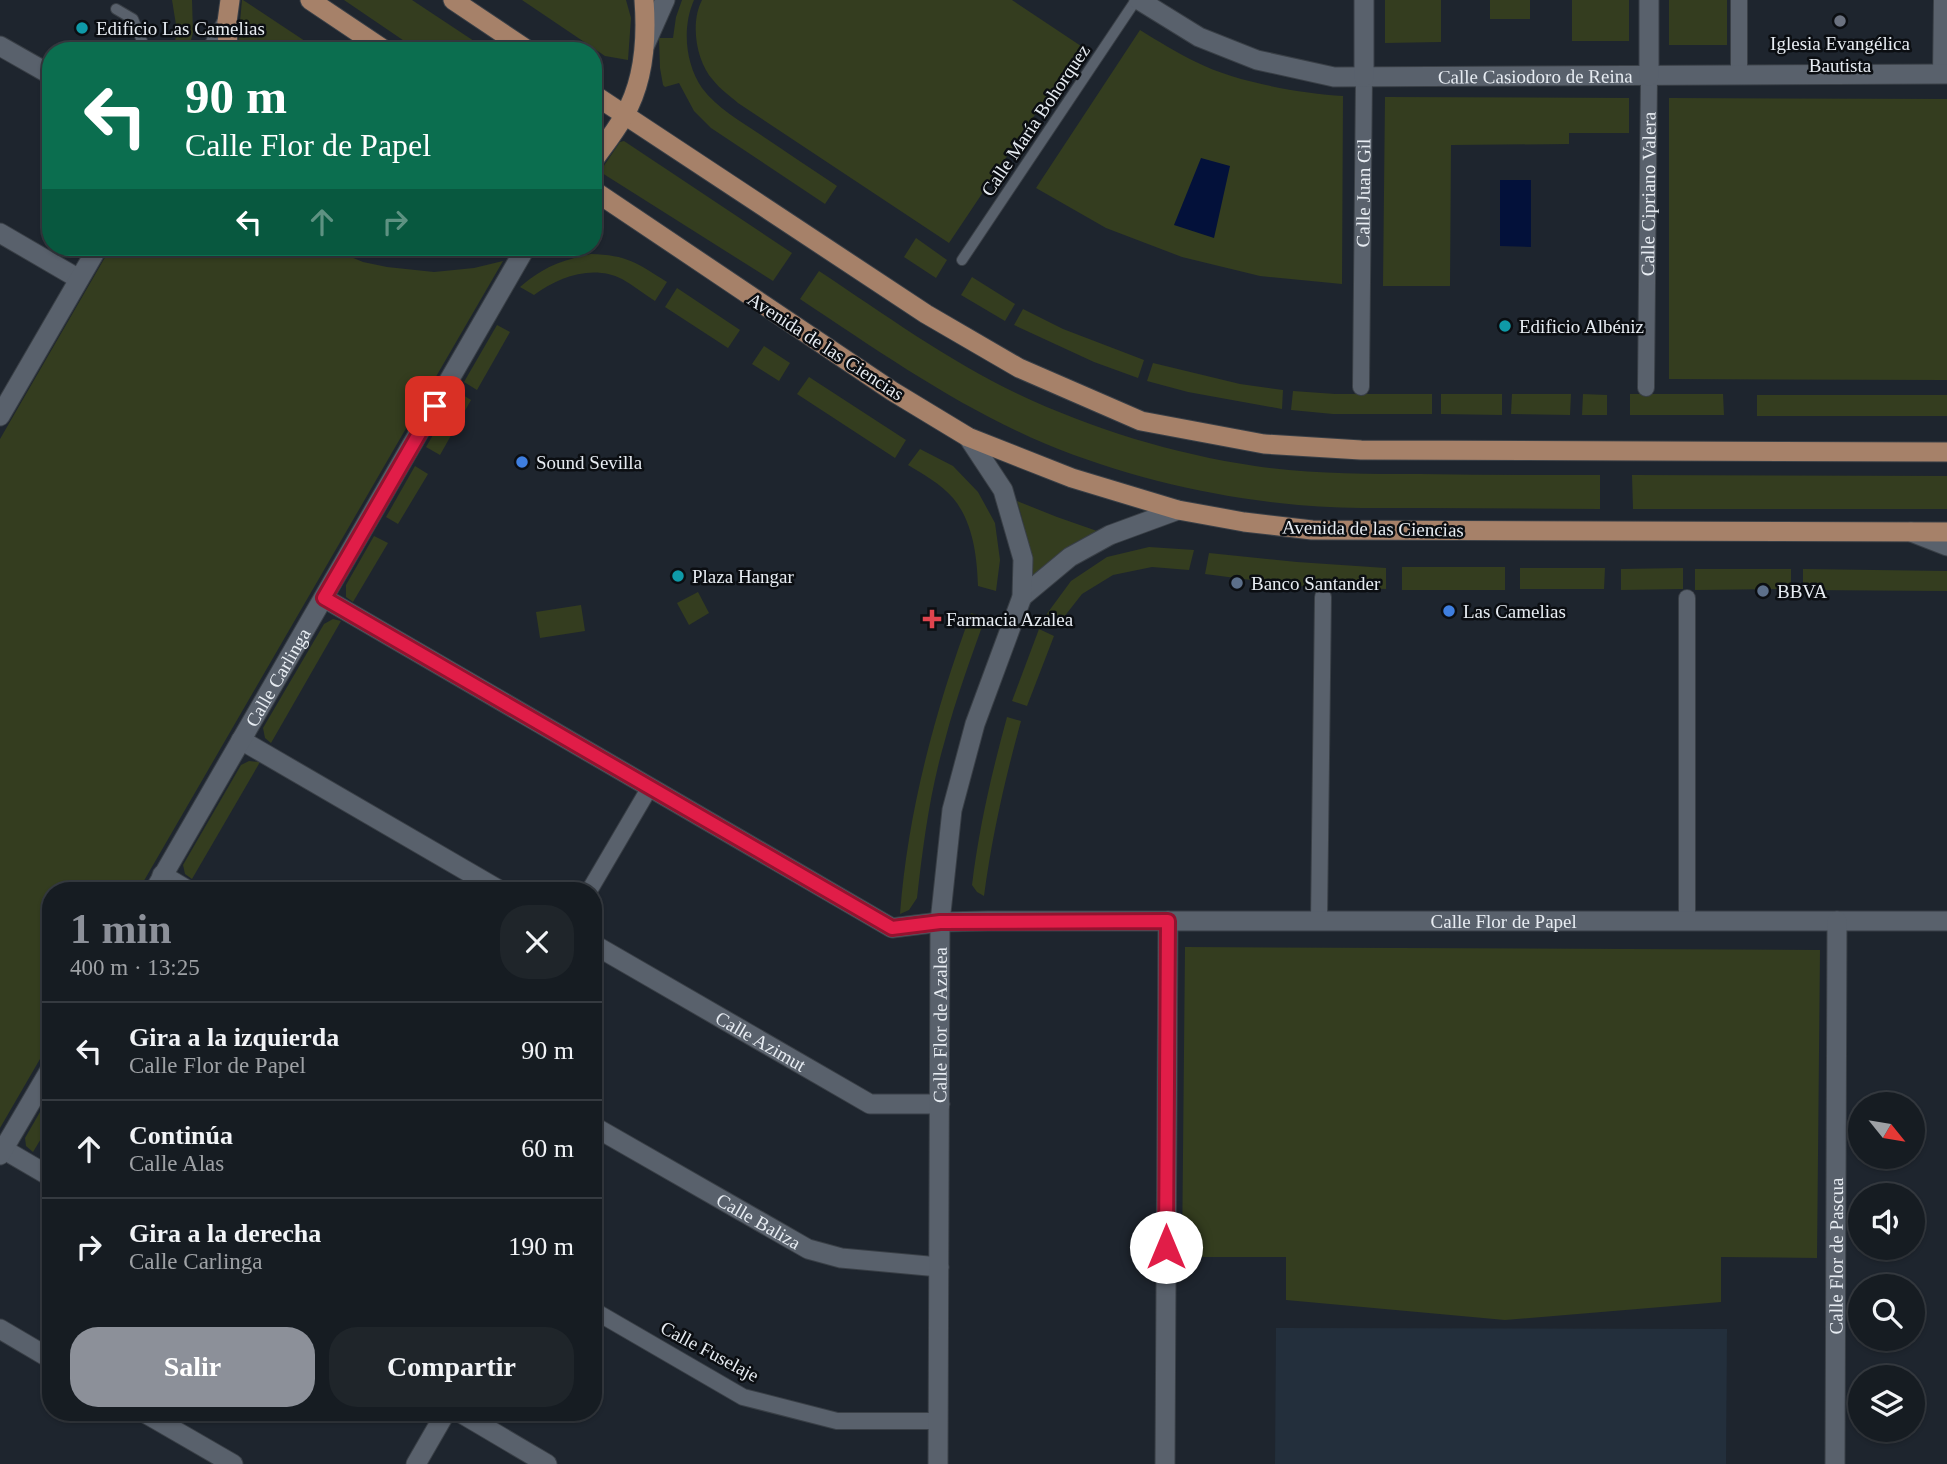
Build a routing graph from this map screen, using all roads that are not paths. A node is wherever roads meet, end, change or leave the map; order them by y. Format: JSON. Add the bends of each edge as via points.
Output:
{"nodes":[{"id":1,"x":230,"y":0,"type":"edge"},
{"id":2,"x":310,"y":0,"type":"edge"},
{"id":3,"x":453,"y":0,"type":"edge"},
{"id":4,"x":644,"y":0,"type":"edge"},
{"id":5,"x":664,"y":0,"type":"edge"},
{"id":6,"x":1138,"y":0,"type":"edge"},
{"id":7,"x":1364,"y":0,"type":"edge"},
{"id":8,"x":1649,"y":0,"type":"edge"},
{"id":9,"x":1740,"y":0,"type":"edge"},
{"id":10,"x":1942,"y":0,"type":"edge"},
{"id":11,"x":116,"y":9,"type":"dead end"},
{"id":12,"x":227,"y":22,"type":"junction"},
{"id":13,"x":142,"y":42,"type":"edge"},
{"id":14,"x":216,"y":42,"type":"edge"},
{"id":15,"x":228,"y":42,"type":"edge"},
{"id":16,"x":373,"y":42,"type":"edge"},
{"id":17,"x":516,"y":42,"type":"edge"},
{"id":18,"x":0,"y":46,"type":"edge"},
{"id":19,"x":645,"y":46,"type":"junction"},
{"id":20,"x":42,"y":70,"type":"edge"},
{"id":21,"x":1944,"y":74,"type":"edge"},
{"id":22,"x":1739,"y":75,"type":"junction"},
{"id":23,"x":1649,"y":76,"type":"junction"},
{"id":24,"x":1364,"y":77,"type":"junction"},
{"id":25,"x":602,"y":100,"type":"edge"},
{"id":26,"x":625,"y":115,"type":"junction"},
{"id":27,"x":602,"y":148,"type":"edge"},
{"id":28,"x":602,"y":197,"type":"edge"},
{"id":29,"x":0,"y":233,"type":"edge"},
{"id":30,"x":93,"y":256,"type":"edge"},
{"id":31,"x":521,"y":256,"type":"edge"},
{"id":32,"x":962,"y":260,"type":"dead end"},
{"id":33,"x":79,"y":279,"type":"junction"},
{"id":34,"x":1362,"y":387,"type":"dead end"},
{"id":35,"x":1646,"y":388,"type":"dead end"},
{"id":36,"x":0,"y":416,"type":"edge"},
{"id":37,"x":968,"y":437,"type":"junction"},
{"id":38,"x":1947,"y":452,"type":"edge"},
{"id":39,"x":1178,"y":510,"type":"junction"},
{"id":40,"x":1910,"y":531,"type":"junction"},
{"id":41,"x":1947,"y":532,"type":"edge"},
{"id":42,"x":1947,"y":546,"type":"edge"},
{"id":43,"x":1022,"y":597,"type":"junction"},
{"id":44,"x":1324,"y":597,"type":"dead end"},
{"id":45,"x":324,"y":598,"type":"junction"},
{"id":46,"x":1686,"y":598,"type":"dead end"},
{"id":47,"x":241,"y":740,"type":"junction"},
{"id":48,"x":650,"y":787,"type":"junction"},
{"id":49,"x":159,"y":882,"type":"edge"},
{"id":50,"x":486,"y":882,"type":"edge"},
{"id":51,"x":594,"y":882,"type":"edge"},
{"id":52,"x":1168,"y":921,"type":"junction"},
{"id":53,"x":1687,"y":921,"type":"junction"},
{"id":54,"x":1837,"y":921,"type":"junction"},
{"id":55,"x":1947,"y":921,"type":"edge"},
{"id":56,"x":940,"y":922,"type":"junction"},
{"id":57,"x":1319,"y":922,"type":"junction"},
{"id":58,"x":602,"y":949,"type":"edge"},
{"id":59,"x":42,"y":1083,"type":"edge"},
{"id":60,"x":940,"y":1104,"type":"junction"},
{"id":61,"x":602,"y":1131,"type":"edge"},
{"id":62,"x":2,"y":1152,"type":"edge"},
{"id":63,"x":42,"y":1172,"type":"edge"},
{"id":64,"x":939,"y":1266,"type":"junction"},
{"id":65,"x":602,"y":1315,"type":"edge"},
{"id":66,"x":0,"y":1329,"type":"edge"},
{"id":67,"x":42,"y":1354,"type":"edge"},
{"id":68,"x":159,"y":1421,"type":"edge"},
{"id":69,"x":441,"y":1421,"type":"edge"},
{"id":70,"x":474,"y":1421,"type":"edge"},
{"id":71,"x":939,"y":1421,"type":"junction"},
{"id":72,"x":233,"y":1464,"type":"edge"},
{"id":73,"x":416,"y":1464,"type":"edge"},
{"id":74,"x":547,"y":1464,"type":"edge"},
{"id":75,"x":938,"y":1464,"type":"edge"},
{"id":76,"x":1165,"y":1464,"type":"edge"},
{"id":77,"x":1835,"y":1464,"type":"edge"}],
"edges":[{"from":1,"to":12,"type":"main road"},
{"from":2,"to":16,"type":"main road"},
{"from":3,"to":17,"type":"main road"},
{"from":4,"to":19,"type":"main road"},
{"from":5,"to":19,"type":"street"},
{"from":6,"to":24,"type":"street","name":"Calle Casiodoro de Reina","via":[[1199,37],[1257,60],[1334,77]]},
{"from":6,"to":32,"type":"lane","name":"Calle María Bohorquez"},
{"from":7,"to":24,"type":"street","name":"Calle Juan Gil"},
{"from":8,"to":23,"type":"street","name":"Calle Cipriano Valera"},
{"from":9,"to":22,"type":"street"},
{"from":10,"to":21,"type":"street"},
{"from":11,"to":13,"type":"lane","via":[[133,19]]},
{"from":12,"to":14,"type":"street"},
{"from":12,"to":15,"type":"main road"},
{"from":18,"to":20,"type":"street"},
{"from":19,"to":26,"type":"main road"},
{"from":21,"to":22,"type":"street","name":"Calle Casiodoro de Reina"},
{"from":22,"to":23,"type":"street","name":"Calle Casiodoro de Reina"},
{"from":23,"to":24,"type":"street","name":"Calle Casiodoro de Reina"},
{"from":23,"to":35,"type":"street","name":"Calle Cipriano Valera"},
{"from":24,"to":34,"type":"street","name":"Calle Juan Gil"},
{"from":25,"to":26,"type":"main road"},
{"from":26,"to":27,"type":"main road"},
{"from":26,"to":38,"type":"main road","via":[[926,314],[1019,369],[1140,421],[1264,444],[1361,450]]},
{"from":28,"to":37,"type":"main road","name":"Avenida de las Ciencias"},
{"from":29,"to":33,"type":"street"},
{"from":30,"to":33,"type":"street"},
{"from":31,"to":45,"type":"street","name":"Calle Carlinga"},
{"from":33,"to":36,"type":"street"},
{"from":37,"to":39,"type":"main road","name":"Avenida de las Ciencias","via":[[1072,478]]},
{"from":37,"to":43,"type":"street","via":[[1003,490],[1023,559]]},
{"from":39,"to":40,"type":"main road","name":"Avenida de las Ciencias","via":[[1312,530]]},
{"from":39,"to":43,"type":"street","via":[[1110,535],[1070,557]]},
{"from":40,"to":41,"type":"main road","name":"Avenida de las Ciencias"},
{"from":40,"to":42,"type":"street"},
{"from":43,"to":56,"type":"street","name":"Calle Flor de Azalea","via":[[975,724],[952,810]]},
{"from":44,"to":57,"type":"street"},
{"from":45,"to":47,"type":"street","name":"Calle Carlinga"},
{"from":45,"to":48,"type":"street","name":"Calle Flor de Papel"},
{"from":46,"to":53,"type":"street"},
{"from":47,"to":49,"type":"street","name":"Calle Carlinga"},
{"from":47,"to":50,"type":"street"},
{"from":48,"to":51,"type":"street"},
{"from":48,"to":56,"type":"street","name":"Calle Flor de Papel","via":[[892,928]]},
{"from":52,"to":56,"type":"street","name":"Calle Flor de Papel"},
{"from":52,"to":57,"type":"street","name":"Calle Flor de Papel"},
{"from":52,"to":76,"type":"street"},
{"from":53,"to":54,"type":"street","name":"Calle Flor de Papel"},
{"from":53,"to":57,"type":"street","name":"Calle Flor de Papel"},
{"from":54,"to":55,"type":"street","name":"Calle Flor de Papel"},
{"from":54,"to":77,"type":"street","name":"Calle Flor de Pascua"},
{"from":56,"to":60,"type":"street","name":"Calle Flor de Azalea"},
{"from":58,"to":60,"type":"street","name":"Calle Azimut","via":[[870,1104]]},
{"from":59,"to":62,"type":"street"},
{"from":60,"to":64,"type":"street","name":"Calle Flor de Azalea"},
{"from":61,"to":64,"type":"street","name":"Calle Baliza","via":[[808,1250],[841,1258]]},
{"from":62,"to":63,"type":"street"},
{"from":64,"to":71,"type":"street","name":"Calle Flor de Azalea"},
{"from":65,"to":71,"type":"street","name":"Calle Fuselaje","via":[[743,1396],[837,1421]]},
{"from":66,"to":67,"type":"street"},
{"from":68,"to":72,"type":"street"},
{"from":69,"to":73,"type":"street"},
{"from":70,"to":74,"type":"street"},
{"from":71,"to":75,"type":"street","name":"Calle Flor de Azalea"}]}
